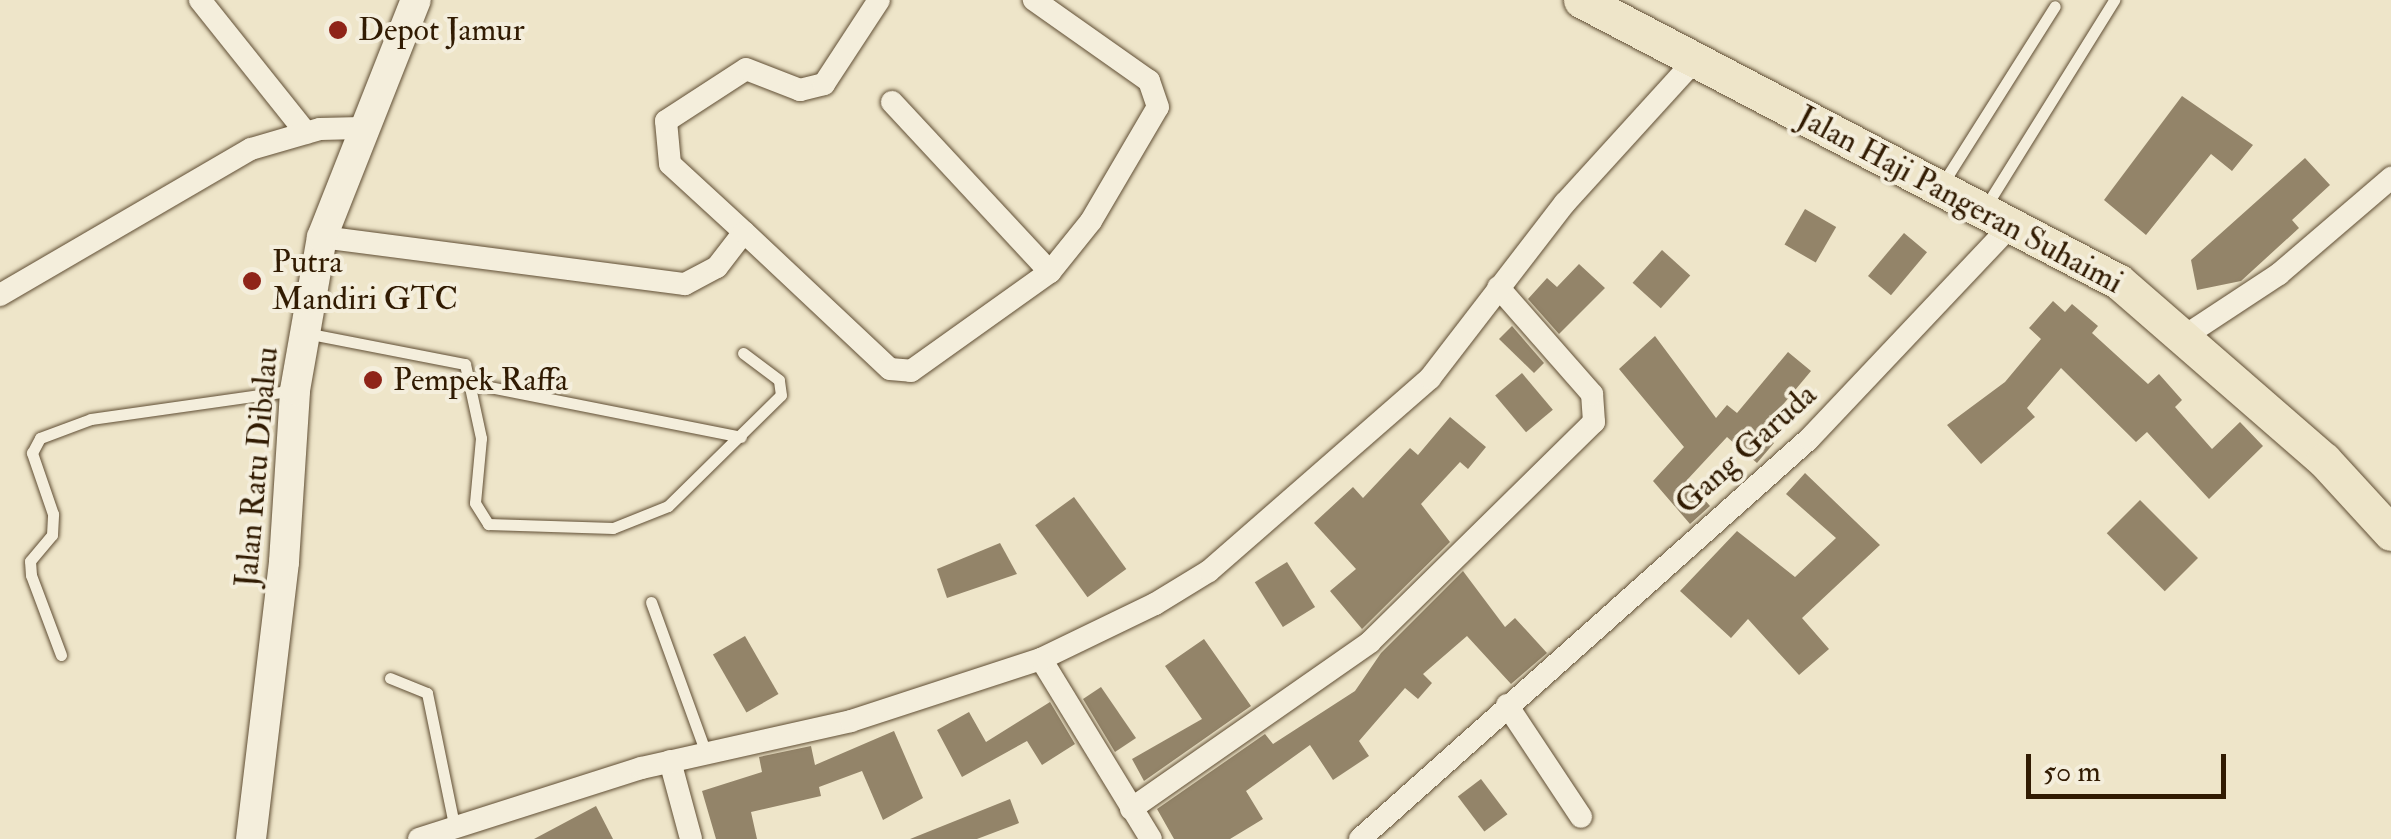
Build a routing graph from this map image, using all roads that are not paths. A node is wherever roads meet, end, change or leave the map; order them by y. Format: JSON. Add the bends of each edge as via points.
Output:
{"nodes":[{"id":1,"x":200,"y":0,"type":"edge"},
{"id":2,"x":416,"y":0,"type":"edge"},
{"id":3,"x":879,"y":0,"type":"edge"},
{"id":4,"x":1034,"y":0,"type":"edge"},
{"id":5,"x":1581,"y":0,"type":"edge"},
{"id":6,"x":2114,"y":0,"type":"edge"},
{"id":7,"x":2056,"y":6,"type":"dead end"},
{"id":8,"x":1695,"y":60,"type":"junction"},
{"id":9,"x":892,"y":102,"type":"dead end"},
{"id":10,"x":361,"y":128,"type":"junction"},
{"id":11,"x":306,"y":133,"type":"junction"},
{"id":12,"x":2391,"y":178,"type":"edge"},
{"id":13,"x":1941,"y":186,"type":"junction"},
{"id":14,"x":1998,"y":217,"type":"junction"},
{"id":15,"x":744,"y":232,"type":"junction"},
{"id":16,"x":322,"y":237,"type":"junction"},
{"id":17,"x":1050,"y":272,"type":"junction"},
{"id":18,"x":1498,"y":287,"type":"junction"},
{"id":19,"x":0,"y":295,"type":"edge"},
{"id":20,"x":305,"y":333,"type":"junction"},
{"id":21,"x":2188,"y":334,"type":"junction"},
{"id":22,"x":744,"y":353,"type":"dead end"},
{"id":23,"x":474,"y":384,"type":"junction"},
{"id":24,"x":295,"y":390,"type":"junction"},
{"id":25,"x":741,"y":437,"type":"junction"},
{"id":26,"x":2391,"y":533,"type":"edge"},
{"id":27,"x":651,"y":602,"type":"dead end"},
{"id":28,"x":61,"y":654,"type":"dead end"},
{"id":29,"x":1041,"y":659,"type":"junction"},
{"id":30,"x":390,"y":678,"type":"dead end"},
{"id":31,"x":1507,"y":705,"type":"junction"},
{"id":32,"x":706,"y":753,"type":"junction"},
{"id":33,"x":670,"y":761,"type":"junction"},
{"id":34,"x":1131,"y":810,"type":"junction"},
{"id":35,"x":1581,"y":817,"type":"dead end"},
{"id":36,"x":454,"y":825,"type":"junction"},
{"id":37,"x":251,"y":839,"type":"edge"},
{"id":38,"x":419,"y":839,"type":"edge"},
{"id":39,"x":691,"y":839,"type":"edge"},
{"id":40,"x":1151,"y":839,"type":"edge"},
{"id":41,"x":1360,"y":839,"type":"edge"}],
"edges":[{"from":1,"to":11,"type":"street"},
{"from":2,"to":10,"type":"main road","name":"Jalan Ratu Dibalau"},
{"from":3,"to":15,"type":"street","via":[[824,84],[800,90],[746,69],[666,120],[670,164]]},
{"from":4,"to":17,"type":"street","via":[[1148,82],[1158,102],[1091,221]]},
{"from":5,"to":8,"type":"main road","name":"Jalan Haji Pangeran Suhaimi"},
{"from":6,"to":14,"type":"lane"},
{"from":7,"to":13,"type":"lane"},
{"from":8,"to":13,"type":"main road","name":"Jalan Haji Pangeran Suhaimi"},
{"from":8,"to":18,"type":"street"},
{"from":9,"to":17,"type":"street"},
{"from":10,"to":11,"type":"street"},
{"from":10,"to":16,"type":"main road","name":"Jalan Ratu Dibalau"},
{"from":11,"to":19,"type":"street","via":[[250,150],[165,193]]},
{"from":12,"to":21,"type":"street","via":[[2279,274]]},
{"from":13,"to":14,"type":"main road","name":"Jalan Haji Pangeran Suhaimi"},
{"from":14,"to":21,"type":"main road","name":"Jalan Haji Pangeran Suhaimi","via":[[2119,282]]},
{"from":14,"to":31,"type":"street","name":"Gang Garuda","via":[[1810,439]]},
{"from":15,"to":16,"type":"street","via":[[717,267],[685,284]]},
{"from":15,"to":17,"type":"street","via":[[900,372],[930,364]]},
{"from":16,"to":20,"type":"main road","name":"Jalan Ratu Dibalau"},
{"from":18,"to":29,"type":"street","via":[[1430,378],[1209,571]]},
{"from":18,"to":34,"type":"street","via":[[1592,394],[1594,422],[1370,642]]},
{"from":20,"to":23,"type":"lane","via":[[452,358],[465,364]]},
{"from":20,"to":24,"type":"main road","name":"Jalan Ratu Dibalau"},
{"from":21,"to":26,"type":"main road","name":"Jalan Haji Pangeran Suhaimi"},
{"from":22,"to":25,"type":"lane","via":[[779,380],[781,395]]},
{"from":23,"to":25,"type":"lane"},
{"from":23,"to":25,"type":"lane","via":[[481,438],[474,503],[488,524],[637,524]]},
{"from":24,"to":28,"type":"lane","via":[[92,419],[40,438],[32,453],[52,534],[30,561],[31,574]]},
{"from":24,"to":37,"type":"main road","name":"Jalan Ratu Dibalau","via":[[284,562]]},
{"from":27,"to":32,"type":"lane"},
{"from":29,"to":32,"type":"street","via":[[850,720]]},
{"from":29,"to":34,"type":"street"},
{"from":30,"to":36,"type":"lane","via":[[428,693]]},
{"from":31,"to":35,"type":"street"},
{"from":31,"to":41,"type":"street","name":"Gang Garuda"},
{"from":32,"to":33,"type":"street"},
{"from":33,"to":36,"type":"street"},
{"from":33,"to":39,"type":"street"},
{"from":34,"to":40,"type":"street"},
{"from":36,"to":38,"type":"street"}]}
